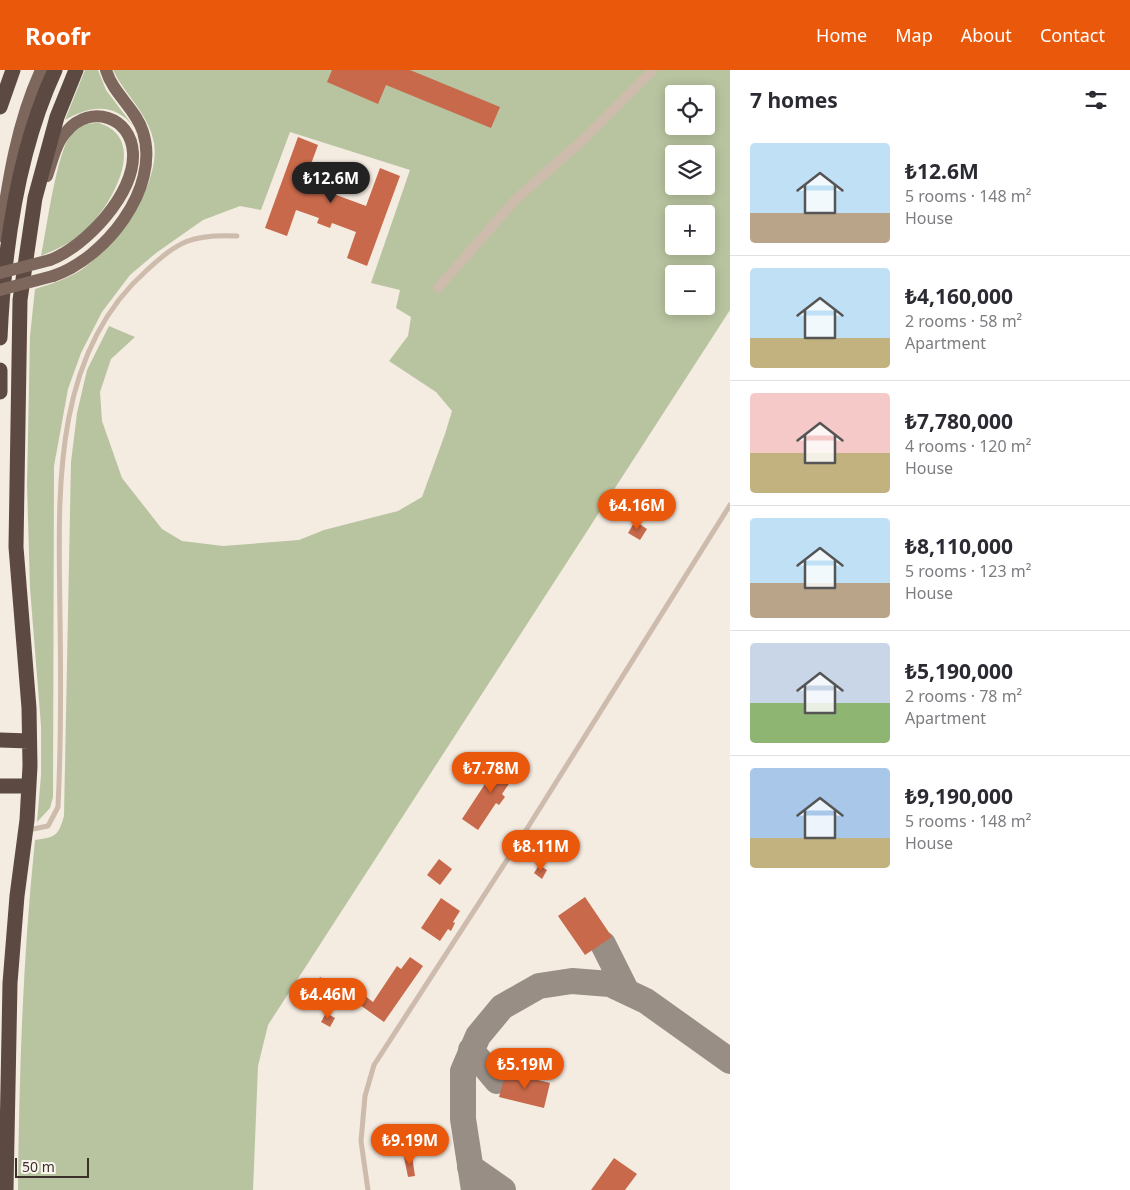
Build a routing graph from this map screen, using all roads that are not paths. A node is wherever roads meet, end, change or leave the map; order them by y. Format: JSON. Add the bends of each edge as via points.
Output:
{"nodes":[{"id":1,"x":13,"y":70,"type":"edge"},
{"id":2,"x":41,"y":70,"type":"edge"},
{"id":3,"x":54,"y":70,"type":"edge"},
{"id":4,"x":76,"y":70,"type":"edge"},
{"id":5,"x":106,"y":70,"type":"edge"},
{"id":6,"x":653,"y":70,"type":"edge"},
{"id":7,"x":0,"y":107,"type":"edge"},
{"id":8,"x":31,"y":218,"type":"junction"},
{"id":9,"x":0,"y":236,"type":"edge"},
{"id":10,"x":237,"y":236,"type":"dead end"},
{"id":11,"x":0,"y":273,"type":"edge"},
{"id":12,"x":438,"y":288,"type":"dead end"},
{"id":13,"x":0,"y":290,"type":"edge"},
{"id":14,"x":0,"y":338,"type":"edge"},
{"id":15,"x":0,"y":370,"type":"edge"},
{"id":16,"x":0,"y":392,"type":"edge"},
{"id":17,"x":730,"y":505,"type":"edge"},
{"id":18,"x":0,"y":740,"type":"edge"},
{"id":19,"x":29,"y":741,"type":"junction"},
{"id":20,"x":0,"y":786,"type":"edge"},
{"id":21,"x":29,"y":786,"type":"junction"},
{"id":22,"x":26,"y":830,"type":"junction"},
{"id":23,"x":6,"y":1190,"type":"edge"},
{"id":24,"x":368,"y":1190,"type":"edge"}],
"edges":[{"from":1,"to":7,"type":"highway"},
{"from":2,"to":9,"type":"main road","via":[[15,149]]},
{"from":3,"to":14,"type":"highway","via":[[32,133],[12,221]]},
{"from":4,"to":8,"type":"highway","via":[[49,143]]},
{"from":5,"to":13,"type":"main road","bridge":true,"via":[[117,94],[143,130],[146,153],[143,177],[129,211],[105,242],[82,262],[53,276]]},
{"from":6,"to":12,"type":"street","via":[[585,138],[516,199]]},
{"from":8,"to":11,"type":"main road","bridge":true,"via":[[66,131],[97,115],[114,119],[122,126],[131,143],[132,162],[127,179],[98,226],[76,246],[50,260]]},
{"from":8,"to":19,"type":"highway","via":[[19,320],[16,547],[27,671]]},
{"from":10,"to":22,"type":"lane","via":[[192,238],[169,250],[115,304],[94,336],[79,374],[67,424],[59,526],[58,807],[48,826]]},
{"from":15,"to":16,"type":"highway"},
{"from":17,"to":24,"type":"lane","via":[[374,1065],[365,1096],[360,1141]]},
{"from":18,"to":19,"type":"highway"},
{"from":19,"to":21,"type":"highway"},
{"from":20,"to":21,"type":"highway"},
{"from":21,"to":22,"type":"highway"},
{"from":22,"to":23,"type":"highway","via":[[10,983]]}]}
